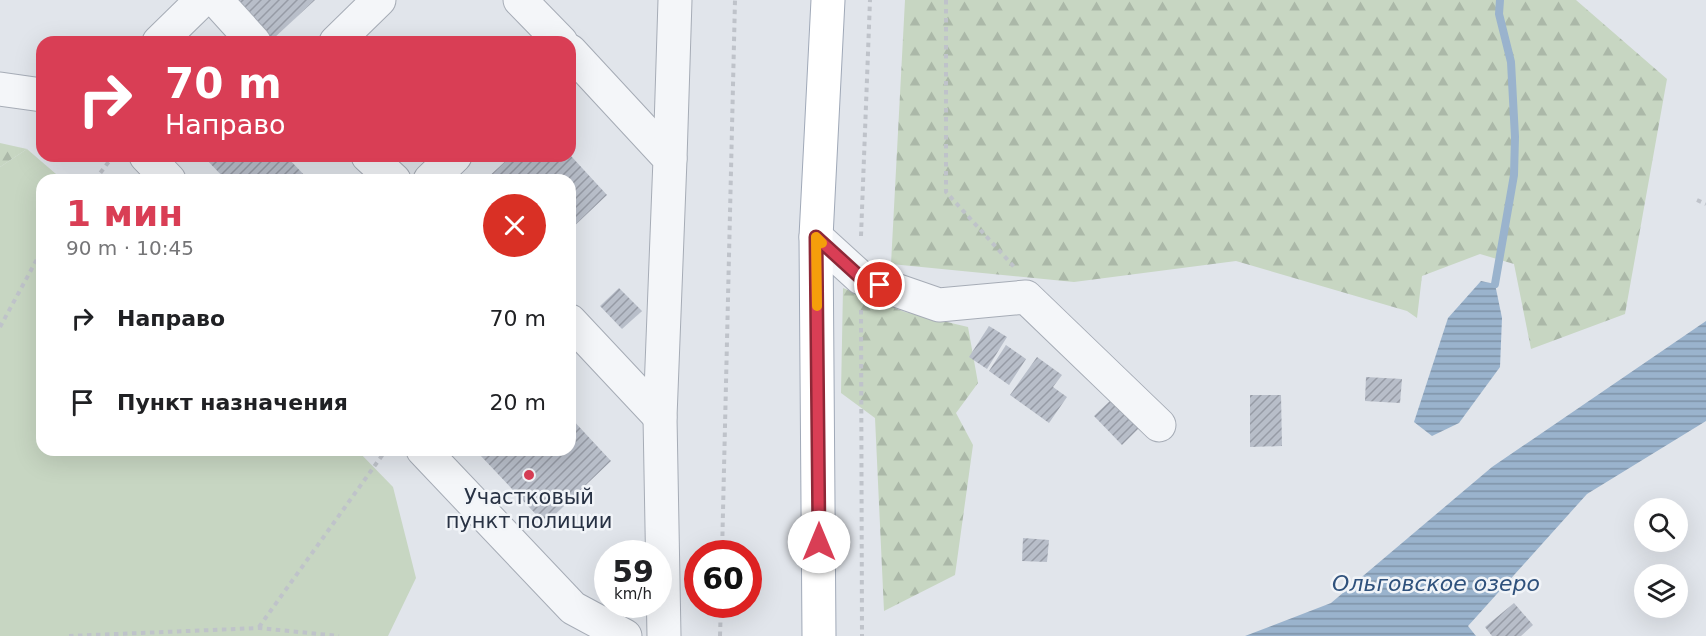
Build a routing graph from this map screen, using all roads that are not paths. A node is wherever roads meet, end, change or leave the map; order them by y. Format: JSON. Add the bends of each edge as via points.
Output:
{"nodes":[{"id":1,"x":202,"y":0,"type":"edge"},
{"id":2,"x":216,"y":0,"type":"edge"},
{"id":3,"x":379,"y":0,"type":"edge"},
{"id":4,"x":520,"y":0,"type":"edge"},
{"id":5,"x":675,"y":0,"type":"edge"},
{"id":6,"x":828,"y":0,"type":"edge"},
{"id":7,"x":165,"y":36,"type":"edge"},
{"id":8,"x":249,"y":36,"type":"edge"},
{"id":9,"x":342,"y":36,"type":"edge"},
{"id":10,"x":555,"y":36,"type":"edge"},
{"id":11,"x":576,"y":57,"type":"edge"},
{"id":12,"x":0,"y":88,"type":"edge"},
{"id":13,"x":36,"y":94,"type":"edge"},
{"id":14,"x":670,"y":159,"type":"junction"},
{"id":15,"x":152,"y":162,"type":"edge"},
{"id":16,"x":374,"y":162,"type":"edge"},
{"id":17,"x":449,"y":162,"type":"edge"},
{"id":18,"x":164,"y":174,"type":"edge"},
{"id":19,"x":388,"y":174,"type":"edge"},
{"id":20,"x":436,"y":174,"type":"edge"},
{"id":21,"x":816,"y":237,"type":"junction"},
{"id":22,"x":576,"y":327,"type":"edge"},
{"id":23,"x":660,"y":417,"type":"junction"},
{"id":24,"x":1160,"y":425,"type":"dead end"},
{"id":25,"x":429,"y":456,"type":"edge"},
{"id":26,"x":625,"y":636,"type":"edge"},
{"id":27,"x":664,"y":636,"type":"edge"},
{"id":28,"x":819,"y":636,"type":"edge"}],
"edges":[{"from":1,"to":7,"type":"lane"},
{"from":2,"to":8,"type":"lane"},
{"from":3,"to":9,"type":"lane"},
{"from":4,"to":10,"type":"lane"},
{"from":5,"to":14,"type":"lane"},
{"from":6,"to":21,"type":"main road"},
{"from":11,"to":14,"type":"lane"},
{"from":12,"to":13,"type":"lane"},
{"from":14,"to":23,"type":"lane"},
{"from":15,"to":18,"type":"lane"},
{"from":16,"to":19,"type":"lane"},
{"from":17,"to":20,"type":"lane"},
{"from":21,"to":24,"type":"lane","via":[[861,278],[939,305],[1026,297]]},
{"from":21,"to":28,"type":"main road"},
{"from":22,"to":23,"type":"lane"},
{"from":23,"to":27,"type":"lane"},
{"from":25,"to":26,"type":"lane","via":[[573,609]]}]}
